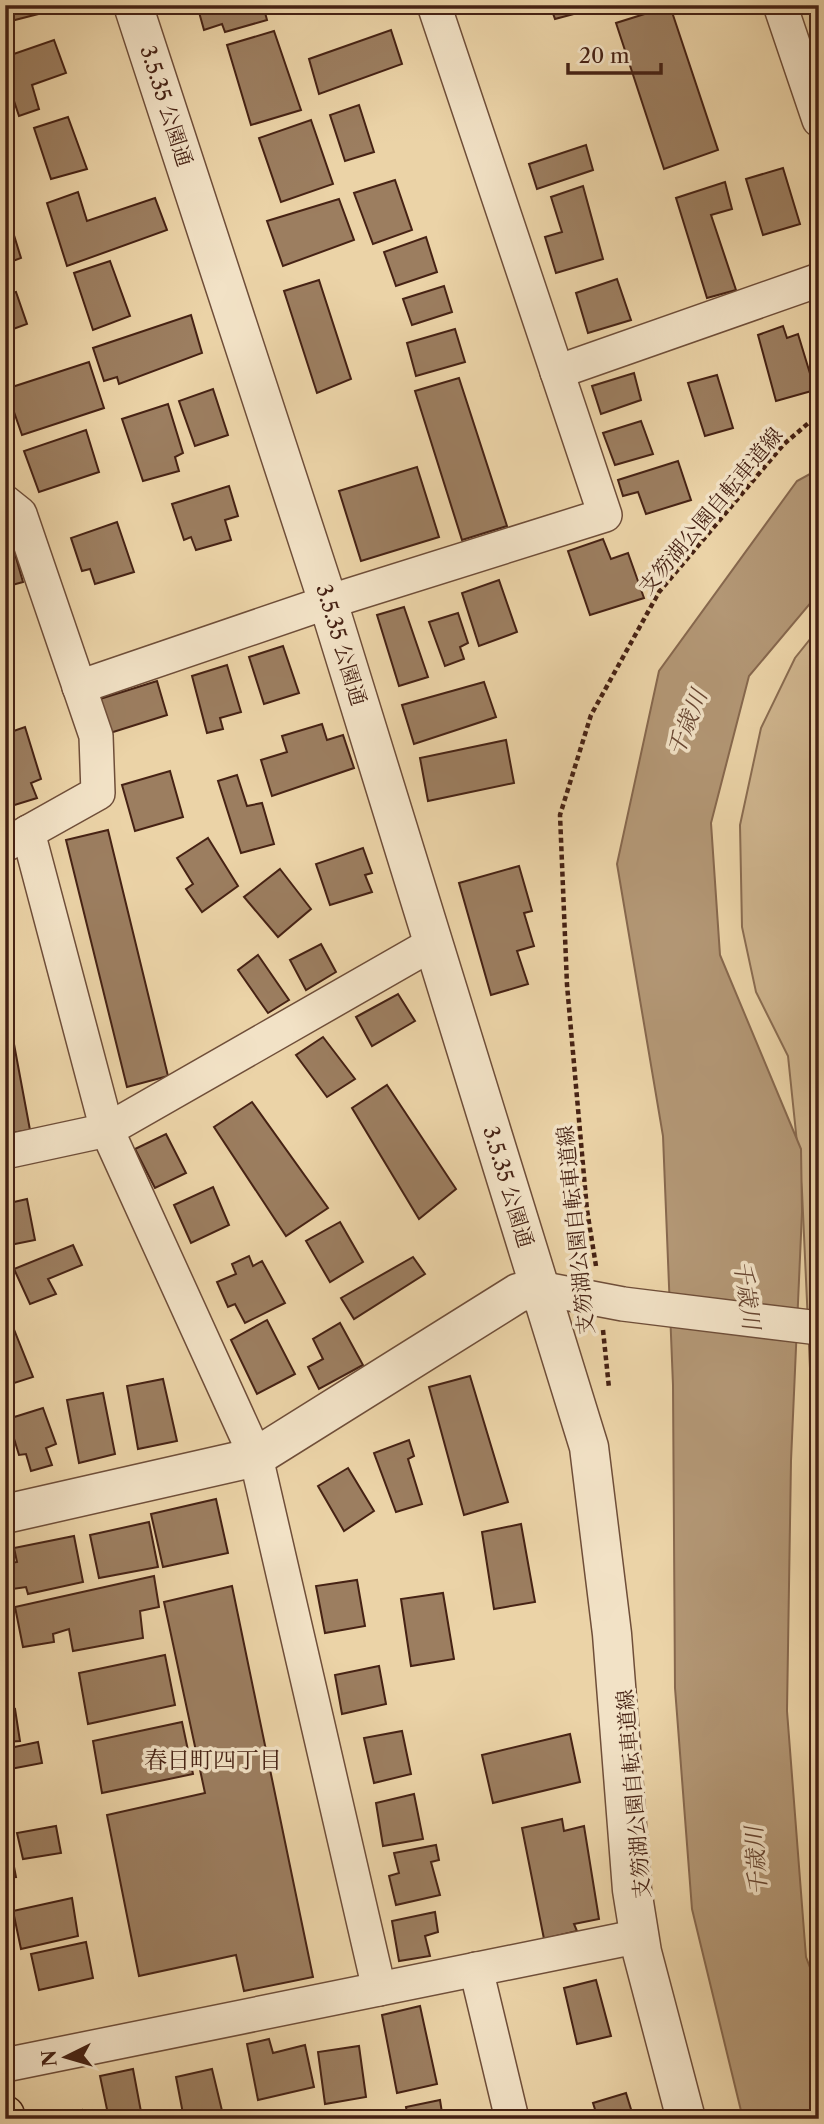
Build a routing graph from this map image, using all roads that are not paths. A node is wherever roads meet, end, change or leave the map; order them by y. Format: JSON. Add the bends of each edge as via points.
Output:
{"nodes":[{"id":1,"x":133,"y":5,"type":"edge"},
{"id":2,"x":434,"y":5,"type":"edge"},
{"id":3,"x":780,"y":5,"type":"edge"},
{"id":4,"x":819,"y":120,"type":"edge"},
{"id":5,"x":819,"y":280,"type":"edge"},
{"id":6,"x":557,"y":372,"type":"junction"},
{"id":7,"x":5,"y":502,"type":"edge"},
{"id":8,"x":328,"y":602,"type":"junction"},
{"id":9,"x":79,"y":687,"type":"junction"},
{"id":10,"x":17,"y":838,"type":"edge"},
{"id":11,"x":432,"y":944,"type":"junction"},
{"id":12,"x":107,"y":1130,"type":"junction"},
{"id":13,"x":5,"y":1152,"type":"edge"},
{"id":14,"x":539,"y":1288,"type":"junction"},
{"id":15,"x":819,"y":1328,"type":"edge"},
{"id":16,"x":256,"y":1457,"type":"junction"},
{"id":17,"x":5,"y":1514,"type":"edge"},
{"id":18,"x":640,"y":1936,"type":"junction"},
{"id":19,"x":476,"y":1969,"type":"junction"},
{"id":20,"x":379,"y":1989,"type":"junction"},
{"id":21,"x":5,"y":2065,"type":"edge"},
{"id":22,"x":512,"y":2119,"type":"edge"},
{"id":23,"x":686,"y":2119,"type":"edge"}],
"edges":[{"from":1,"to":8,"type":"street","name":"3.5.35 公園通"},
{"from":2,"to":6,"type":"street"},
{"from":3,"to":4,"type":"street"},
{"from":5,"to":6,"type":"street"},
{"from":6,"to":8,"type":"street","via":[[605,515]]},
{"from":7,"to":9,"type":"street","via":[[20,514]]},
{"from":8,"to":9,"type":"street"},
{"from":8,"to":11,"type":"street","name":"3.5.35 公園通"},
{"from":9,"to":10,"type":"street","via":[[96,736],[98,793]]},
{"from":10,"to":12,"type":"street"},
{"from":11,"to":12,"type":"street"},
{"from":11,"to":14,"type":"street","name":"3.5.35 公園通"},
{"from":12,"to":13,"type":"street"},
{"from":12,"to":16,"type":"street"},
{"from":14,"to":15,"type":"street"},
{"from":14,"to":16,"type":"street","via":[[518,1293]]},
{"from":14,"to":18,"type":"street","name":"3.5.35 公園通","via":[[589,1447]]},
{"from":16,"to":17,"type":"street"},
{"from":16,"to":20,"type":"street"},
{"from":18,"to":19,"type":"street"},
{"from":18,"to":23,"type":"street","name":"3.5.35 公園通"},
{"from":19,"to":20,"type":"street"},
{"from":19,"to":22,"type":"street"},
{"from":20,"to":21,"type":"street"}]}
